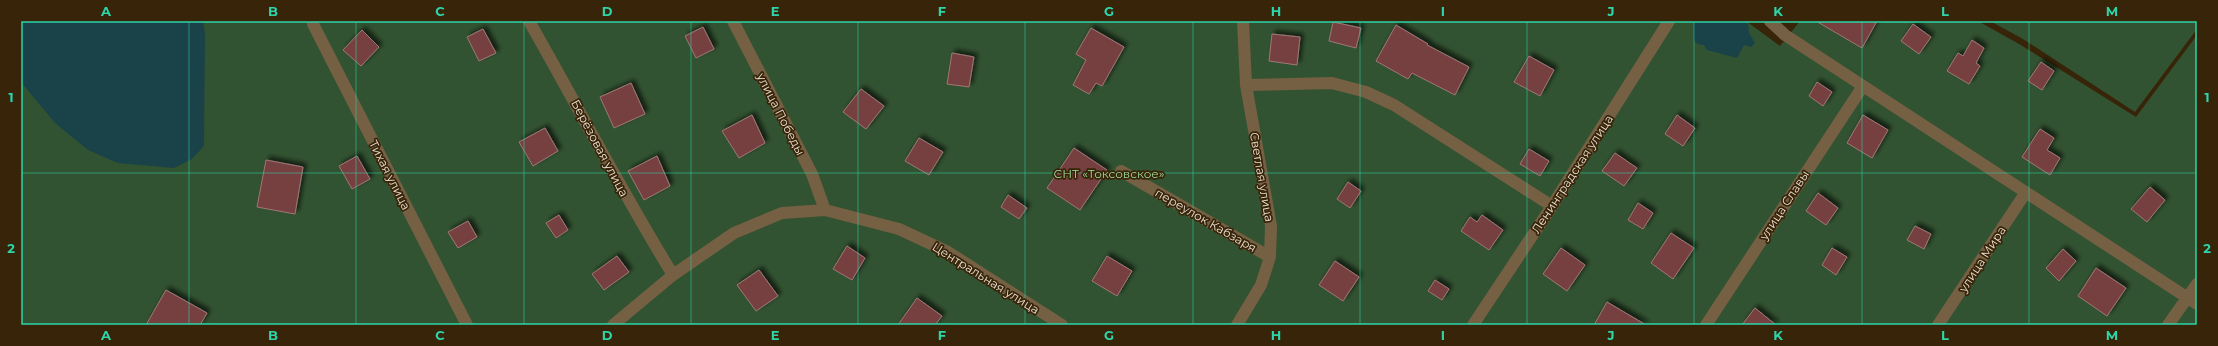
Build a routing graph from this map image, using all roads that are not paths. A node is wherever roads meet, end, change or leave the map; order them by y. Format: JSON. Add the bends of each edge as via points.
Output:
{"nodes":[{"id":1,"x":529,"y":21,"type":"edge"},
{"id":2,"x":733,"y":21,"type":"edge"},
{"id":3,"x":1243,"y":21,"type":"edge"},
{"id":4,"x":1669,"y":21,"type":"edge"},
{"id":5,"x":1770,"y":21,"type":"edge"},
{"id":6,"x":313,"y":24,"type":"dead end"},
{"id":7,"x":1246,"y":85,"type":"junction"},
{"id":8,"x":1863,"y":86,"type":"junction"},
{"id":9,"x":1121,"y":171,"type":"dead end"},
{"id":10,"x":2026,"y":192,"type":"junction"},
{"id":11,"x":1552,"y":206,"type":"junction"},
{"id":12,"x":825,"y":210,"type":"junction"},
{"id":13,"x":1270,"y":257,"type":"junction"},
{"id":14,"x":673,"y":275,"type":"junction"},
{"id":15,"x":2197,"y":284,"type":"edge"},
{"id":16,"x":2187,"y":297,"type":"junction"},
{"id":17,"x":2197,"y":304,"type":"edge"},
{"id":18,"x":467,"y":325,"type":"edge"},
{"id":19,"x":613,"y":325,"type":"edge"},
{"id":20,"x":1062,"y":325,"type":"edge"},
{"id":21,"x":1237,"y":325,"type":"edge"},
{"id":22,"x":1473,"y":325,"type":"edge"},
{"id":23,"x":1706,"y":325,"type":"edge"},
{"id":24,"x":1938,"y":325,"type":"edge"},
{"id":25,"x":2168,"y":325,"type":"edge"}],
"edges":[{"from":1,"to":14,"type":"street","name":"Берёзовая улица","via":[[637,217]]},
{"from":2,"to":12,"type":"street","name":"улица Победы","via":[[812,174]]},
{"from":3,"to":7,"type":"street","name":"Светлая улица"},
{"from":4,"to":11,"type":"street","name":"Ленинградская улица"},
{"from":5,"to":8,"type":"street","via":[[1785,35]]},
{"from":6,"to":18,"type":"street","name":"Тихая улица"},
{"from":7,"to":11,"type":"street","via":[[1332,83],[1366,92],[1394,105]]},
{"from":7,"to":13,"type":"street","name":"Светлая улица","via":[[1271,226]]},
{"from":8,"to":10,"type":"street"},
{"from":8,"to":23,"type":"street","name":"улица Славы"},
{"from":9,"to":13,"type":"street","name":"переулок Кабзаря"},
{"from":10,"to":16,"type":"street"},
{"from":10,"to":24,"type":"street","name":"улица Мира"},
{"from":11,"to":22,"type":"street","name":"Ленинградская улица"},
{"from":12,"to":14,"type":"street","name":"Центральная улица","via":[[782,213],[734,233]]},
{"from":12,"to":20,"type":"street","name":"Центральная улица","via":[[900,229],[948,252]]},
{"from":13,"to":21,"type":"street","name":"Светлая улица","via":[[1261,285]]},
{"from":14,"to":19,"type":"street","name":"Центральная улица"},
{"from":15,"to":16,"type":"street"},
{"from":16,"to":17,"type":"street"},
{"from":16,"to":25,"type":"street"}]}
